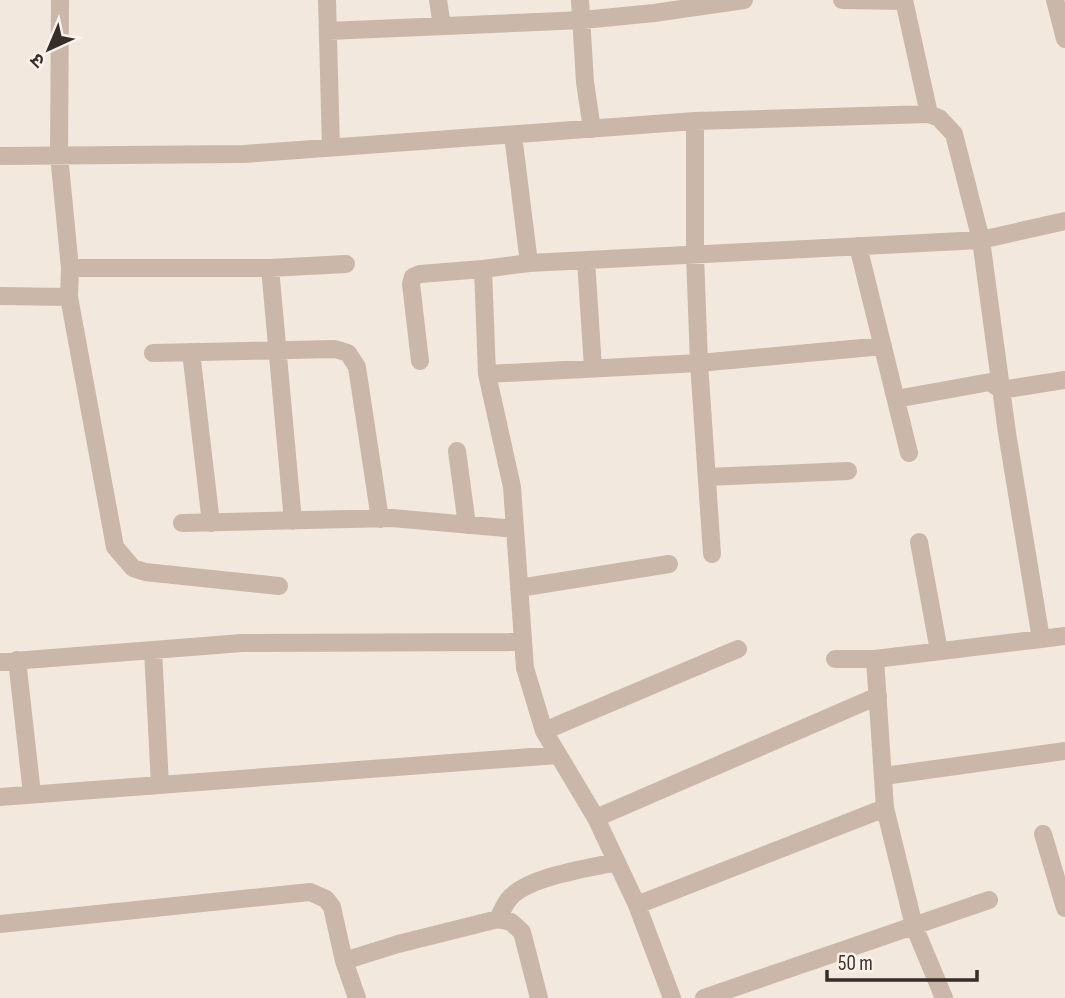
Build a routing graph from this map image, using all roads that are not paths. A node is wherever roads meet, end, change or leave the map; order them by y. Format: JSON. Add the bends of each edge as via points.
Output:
{"nodes":[{"id":1,"x":61,"y":0,"type":"edge"},
{"id":2,"x":327,"y":0,"type":"edge"},
{"id":3,"x":438,"y":0,"type":"edge"},
{"id":4,"x":580,"y":0,"type":"edge"},
{"id":5,"x":744,"y":0,"type":"edge"},
{"id":6,"x":842,"y":0,"type":"edge"},
{"id":7,"x":1055,"y":0,"type":"edge"},
{"id":8,"x":904,"y":1,"type":"edge"},
{"id":9,"x":583,"y":20,"type":"junction"},
{"id":10,"x":442,"y":26,"type":"junction"},
{"id":11,"x":328,"y":31,"type":"junction"},
{"id":12,"x":1065,"y":39,"type":"edge"},
{"id":13,"x":929,"y":114,"type":"junction"},
{"id":14,"x":695,"y":121,"type":"junction"},
{"id":15,"x":592,"y":129,"type":"junction"},
{"id":16,"x":513,"y":135,"type":"junction"},
{"id":17,"x":331,"y":147,"type":"junction"},
{"id":18,"x":60,"y":155,"type":"junction"},
{"id":19,"x":0,"y":156,"type":"edge"},
{"id":20,"x":1065,"y":222,"type":"edge"},
{"id":21,"x":981,"y":240,"type":"junction"},
{"id":22,"x":858,"y":246,"type":"junction"},
{"id":23,"x":695,"y":255,"type":"junction"},
{"id":24,"x":586,"y":260,"type":"junction"},
{"id":25,"x":346,"y":264,"type":"dead end"},
{"id":26,"x":529,"y":264,"type":"junction"},
{"id":27,"x":70,"y":268,"type":"junction"},
{"id":28,"x":270,"y":268,"type":"junction"},
{"id":29,"x":483,"y":268,"type":"junction"},
{"id":30,"x":0,"y":296,"type":"edge"},
{"id":31,"x":69,"y":297,"type":"junction"},
{"id":32,"x":883,"y":346,"type":"junction"},
{"id":33,"x":278,"y":350,"type":"junction"},
{"id":34,"x":191,"y":352,"type":"junction"},
{"id":35,"x":153,"y":353,"type":"dead end"},
{"id":36,"x":420,"y":360,"type":"dead end"},
{"id":37,"x":699,"y":363,"type":"junction"},
{"id":38,"x":593,"y":368,"type":"junction"},
{"id":39,"x":487,"y":374,"type":"junction"},
{"id":40,"x":1065,"y":380,"type":"edge"},
{"id":41,"x":1001,"y":390,"type":"junction"},
{"id":42,"x":896,"y":399,"type":"junction"},
{"id":43,"x":457,"y":451,"type":"dead end"},
{"id":44,"x":909,"y":453,"type":"dead end"},
{"id":45,"x":848,"y":471,"type":"dead end"},
{"id":46,"x":707,"y":477,"type":"junction"},
{"id":47,"x":380,"y":519,"type":"junction"},
{"id":48,"x":293,"y":521,"type":"junction"},
{"id":49,"x":182,"y":523,"type":"dead end"},
{"id":50,"x":211,"y":523,"type":"junction"},
{"id":51,"x":467,"y":525,"type":"junction"},
{"id":52,"x":515,"y":529,"type":"junction"},
{"id":53,"x":919,"y":542,"type":"dead end"},
{"id":54,"x":712,"y":554,"type":"dead end"},
{"id":55,"x":670,"y":564,"type":"dead end"},
{"id":56,"x":279,"y":586,"type":"dead end"},
{"id":57,"x":519,"y":588,"type":"junction"},
{"id":58,"x":1065,"y":636,"type":"edge"},
{"id":59,"x":1041,"y":639,"type":"junction"},
{"id":60,"x":523,"y":642,"type":"junction"},
{"id":61,"x":738,"y":649,"type":"dead end"},
{"id":62,"x":153,"y":650,"type":"junction"},
{"id":63,"x":939,"y":651,"type":"junction"},
{"id":64,"x":835,"y":659,"type":"dead end"},
{"id":65,"x":874,"y":659,"type":"junction"},
{"id":66,"x":9,"y":661,"type":"edge"},
{"id":67,"x":878,"y":695,"type":"junction"},
{"id":68,"x":544,"y":731,"type":"junction"},
{"id":69,"x":1065,"y":751,"type":"edge"},
{"id":70,"x":557,"y":755,"type":"junction"},
{"id":71,"x":884,"y":776,"type":"junction"},
{"id":72,"x":160,"y":785,"type":"junction"},
{"id":73,"x":32,"y":794,"type":"junction"},
{"id":74,"x":0,"y":797,"type":"edge"},
{"id":75,"x":885,"y":808,"type":"junction"},
{"id":76,"x":596,"y":818,"type":"junction"},
{"id":77,"x":1043,"y":834,"type":"dead end"},
{"id":78,"x":617,"y":862,"type":"junction"},
{"id":79,"x":989,"y":900,"type":"dead end"},
{"id":80,"x":637,"y":905,"type":"junction"},
{"id":81,"x":1065,"y":908,"type":"edge"},
{"id":82,"x":498,"y":919,"type":"junction"},
{"id":83,"x":0,"y":924,"type":"edge"},
{"id":84,"x":914,"y":926,"type":"junction"},
{"id":85,"x":344,"y":961,"type":"junction"},
{"id":86,"x":357,"y":998,"type":"edge"},
{"id":87,"x":538,"y":998,"type":"edge"},
{"id":88,"x":672,"y":998,"type":"edge"},
{"id":89,"x":704,"y":998,"type":"edge"},
{"id":90,"x":944,"y":998,"type":"edge"}],
"edges":[{"from":1,"to":18,"type":"street"},
{"from":2,"to":11,"type":"street"},
{"from":3,"to":10,"type":"street"},
{"from":4,"to":9,"type":"street"},
{"from":5,"to":9,"type":"street"},
{"from":6,"to":8,"type":"street"},
{"from":7,"to":12,"type":"street"},
{"from":8,"to":13,"type":"street"},
{"from":9,"to":10,"type":"street"},
{"from":9,"to":15,"type":"street"},
{"from":10,"to":11,"type":"street"},
{"from":11,"to":17,"type":"street"},
{"from":13,"to":14,"type":"street"},
{"from":13,"to":21,"type":"street","via":[[954,134]]},
{"from":14,"to":15,"type":"street"},
{"from":14,"to":23,"type":"street"},
{"from":15,"to":16,"type":"street"},
{"from":16,"to":17,"type":"street"},
{"from":16,"to":26,"type":"street"},
{"from":17,"to":18,"type":"street","via":[[244,154]]},
{"from":18,"to":19,"type":"street"},
{"from":18,"to":27,"type":"street"},
{"from":20,"to":21,"type":"street"},
{"from":21,"to":22,"type":"street"},
{"from":21,"to":41,"type":"street"},
{"from":22,"to":23,"type":"street"},
{"from":22,"to":32,"type":"street"},
{"from":23,"to":24,"type":"street"},
{"from":23,"to":37,"type":"street"},
{"from":24,"to":26,"type":"street"},
{"from":24,"to":38,"type":"street"},
{"from":25,"to":28,"type":"street"},
{"from":26,"to":29,"type":"street"},
{"from":27,"to":28,"type":"street"},
{"from":27,"to":31,"type":"street"},
{"from":28,"to":33,"type":"street"},
{"from":29,"to":36,"type":"street","via":[[413,277]]},
{"from":29,"to":39,"type":"street"},
{"from":30,"to":31,"type":"street"},
{"from":31,"to":56,"type":"street","via":[[118,554],[145,572]]},
{"from":32,"to":37,"type":"street"},
{"from":32,"to":42,"type":"street"},
{"from":33,"to":34,"type":"street"},
{"from":33,"to":47,"type":"street","via":[[341,350],[355,361]]},
{"from":33,"to":48,"type":"street"},
{"from":34,"to":35,"type":"street"},
{"from":34,"to":50,"type":"street"},
{"from":37,"to":38,"type":"street"},
{"from":37,"to":46,"type":"street"},
{"from":38,"to":39,"type":"street"},
{"from":39,"to":52,"type":"street","via":[[512,487]]},
{"from":40,"to":41,"type":"street"},
{"from":41,"to":42,"type":"street","via":[[989,382]]},
{"from":41,"to":59,"type":"street"},
{"from":42,"to":44,"type":"street"},
{"from":43,"to":51,"type":"street"},
{"from":45,"to":46,"type":"street"},
{"from":46,"to":54,"type":"street"},
{"from":47,"to":48,"type":"street"},
{"from":47,"to":51,"type":"street"},
{"from":48,"to":50,"type":"street"},
{"from":49,"to":50,"type":"street"},
{"from":51,"to":52,"type":"street"},
{"from":52,"to":57,"type":"street"},
{"from":53,"to":63,"type":"street"},
{"from":55,"to":57,"type":"street"},
{"from":57,"to":60,"type":"street"},
{"from":58,"to":59,"type":"street"},
{"from":59,"to":63,"type":"street"},
{"from":60,"to":62,"type":"street","via":[[242,643]]},
{"from":60,"to":68,"type":"street","via":[[525,668]]},
{"from":61,"to":68,"type":"street"},
{"from":62,"to":66,"type":"street"},
{"from":62,"to":72,"type":"street"},
{"from":63,"to":65,"type":"street"},
{"from":64,"to":65,"type":"street"},
{"from":65,"to":67,"type":"street"},
{"from":66,"to":73,"type":"street"},
{"from":67,"to":71,"type":"street"},
{"from":67,"to":76,"type":"street"},
{"from":68,"to":70,"type":"street"},
{"from":69,"to":71,"type":"street"},
{"from":70,"to":72,"type":"street"},
{"from":70,"to":76,"type":"street"},
{"from":71,"to":75,"type":"street"},
{"from":72,"to":73,"type":"street"},
{"from":73,"to":74,"type":"street"},
{"from":75,"to":80,"type":"street"},
{"from":75,"to":84,"type":"street"},
{"from":76,"to":78,"type":"street"},
{"from":77,"to":81,"type":"street"},
{"from":78,"to":80,"type":"street"},
{"from":78,"to":82,"type":"street","via":[[569,871],[526,886],[509,899]]},
{"from":79,"to":84,"type":"street"},
{"from":80,"to":88,"type":"street"},
{"from":82,"to":85,"type":"street"},
{"from":82,"to":87,"type":"street","via":[[511,922],[522,932]]},
{"from":83,"to":85,"type":"street","via":[[310,892],[332,907]]},
{"from":84,"to":89,"type":"street"},
{"from":84,"to":90,"type":"street"},
{"from":85,"to":86,"type":"street"}]}
